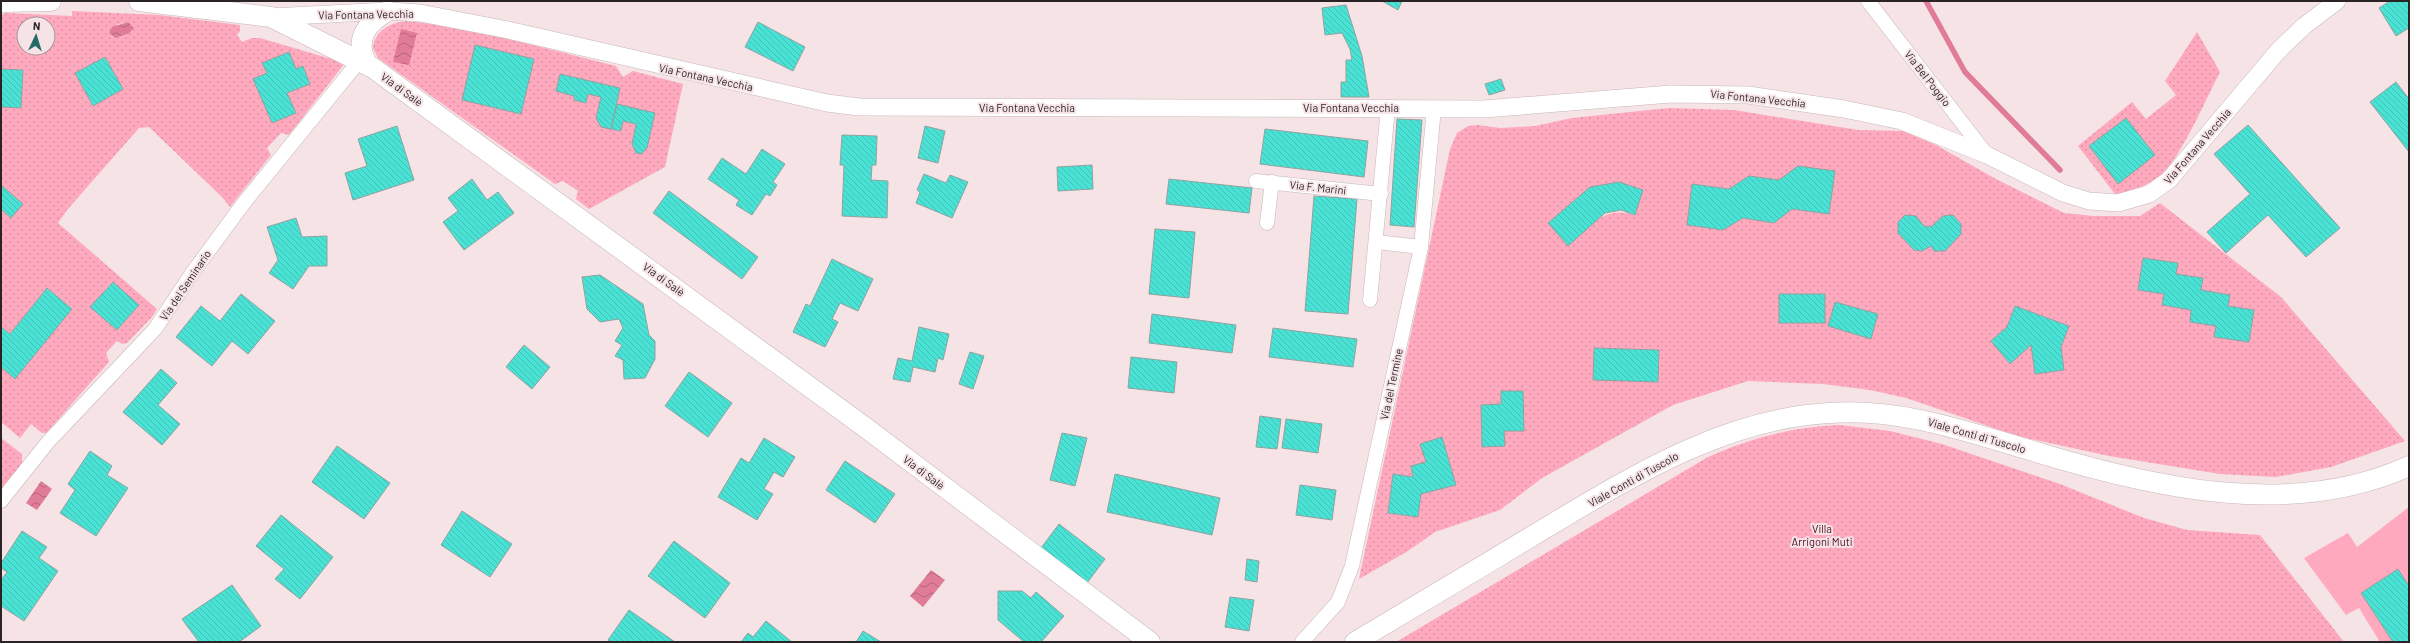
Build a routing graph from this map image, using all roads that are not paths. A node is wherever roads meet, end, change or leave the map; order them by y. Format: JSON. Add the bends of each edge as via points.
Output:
{"nodes":[{"id":1,"x":51,"y":1,"type":"edge"},
{"id":2,"x":139,"y":1,"type":"edge"},
{"id":3,"x":1868,"y":1,"type":"edge"},
{"id":4,"x":2338,"y":1,"type":"edge"},
{"id":5,"x":1,"y":2,"type":"edge"},
{"id":6,"x":388,"y":12,"type":"junction"},
{"id":7,"x":271,"y":17,"type":"junction"},
{"id":8,"x":364,"y":62,"type":"junction"},
{"id":9,"x":1388,"y":107,"type":"junction"},
{"id":10,"x":1434,"y":108,"type":"junction"},
{"id":11,"x":1987,"y":154,"type":"junction"},
{"id":12,"x":1256,"y":181,"type":"dead end"},
{"id":13,"x":1272,"y":182,"type":"junction"},
{"id":14,"x":1381,"y":194,"type":"junction"},
{"id":15,"x":1268,"y":223,"type":"dead end"},
{"id":16,"x":1376,"y":242,"type":"junction"},
{"id":17,"x":1421,"y":247,"type":"junction"},
{"id":18,"x":1370,"y":300,"type":"dead end"},
{"id":19,"x":2409,"y":466,"type":"edge"},
{"id":20,"x":1,"y":501,"type":"edge"},
{"id":21,"x":1150,"y":642,"type":"edge"},
{"id":22,"x":1302,"y":642,"type":"edge"},
{"id":23,"x":1355,"y":642,"type":"edge"}],
"edges":[{"from":1,"to":5,"type":"main road"},
{"from":2,"to":7,"type":"main road","name":"Via di Salè"},
{"from":3,"to":11,"type":"street","name":"Via Bel Poggio"},
{"from":4,"to":11,"type":"street","name":"Via Fontana Vecchia","via":[[2304,26],[2278,51],[2179,168],[2160,188],[2149,194],[2118,204],[2089,202],[2050,187]]},
{"from":6,"to":7,"type":"street","name":"Via Fontana Vecchia"},
{"from":6,"to":8,"type":"main road","via":[[371,22],[363,33]]},
{"from":6,"to":9,"type":"street","name":"Via Fontana Vecchia","via":[[420,13],[486,25],[827,103],[859,107]]},
{"from":7,"to":8,"type":"main road","name":"Via di Salè"},
{"from":8,"to":20,"type":"street","name":"Via del Seminario","via":[[243,204],[155,329],[48,442]]},
{"from":8,"to":21,"type":"main road","name":"Via di Salè","via":[[866,428]]},
{"from":9,"to":10,"type":"street","name":"Via Fontana Vecchia"},
{"from":9,"to":14,"type":"street"},
{"from":10,"to":11,"type":"street","name":"Via Fontana Vecchia","via":[[1504,108],[1690,93],[1748,95],[1844,108],[1891,118],[1930,130]]},
{"from":10,"to":17,"type":"street","name":"Via del Termine"},
{"from":12,"to":13,"type":"street","name":"Via F. Marini"},
{"from":13,"to":14,"type":"street","name":"Via F. Marini"},
{"from":13,"to":15,"type":"street"},
{"from":14,"to":16,"type":"street"},
{"from":16,"to":17,"type":"street"},
{"from":16,"to":18,"type":"street"},
{"from":17,"to":22,"type":"street","name":"Via del Termine","via":[[1347,582],[1338,602]]},
{"from":19,"to":23,"type":"main road","name":"Viale Conti di Tuscolo","via":[[2377,479],[2318,490],[2267,494],[2221,492],[2114,474],[1930,421],[1868,413],[1811,414],[1726,436],[1661,461]]}]}
